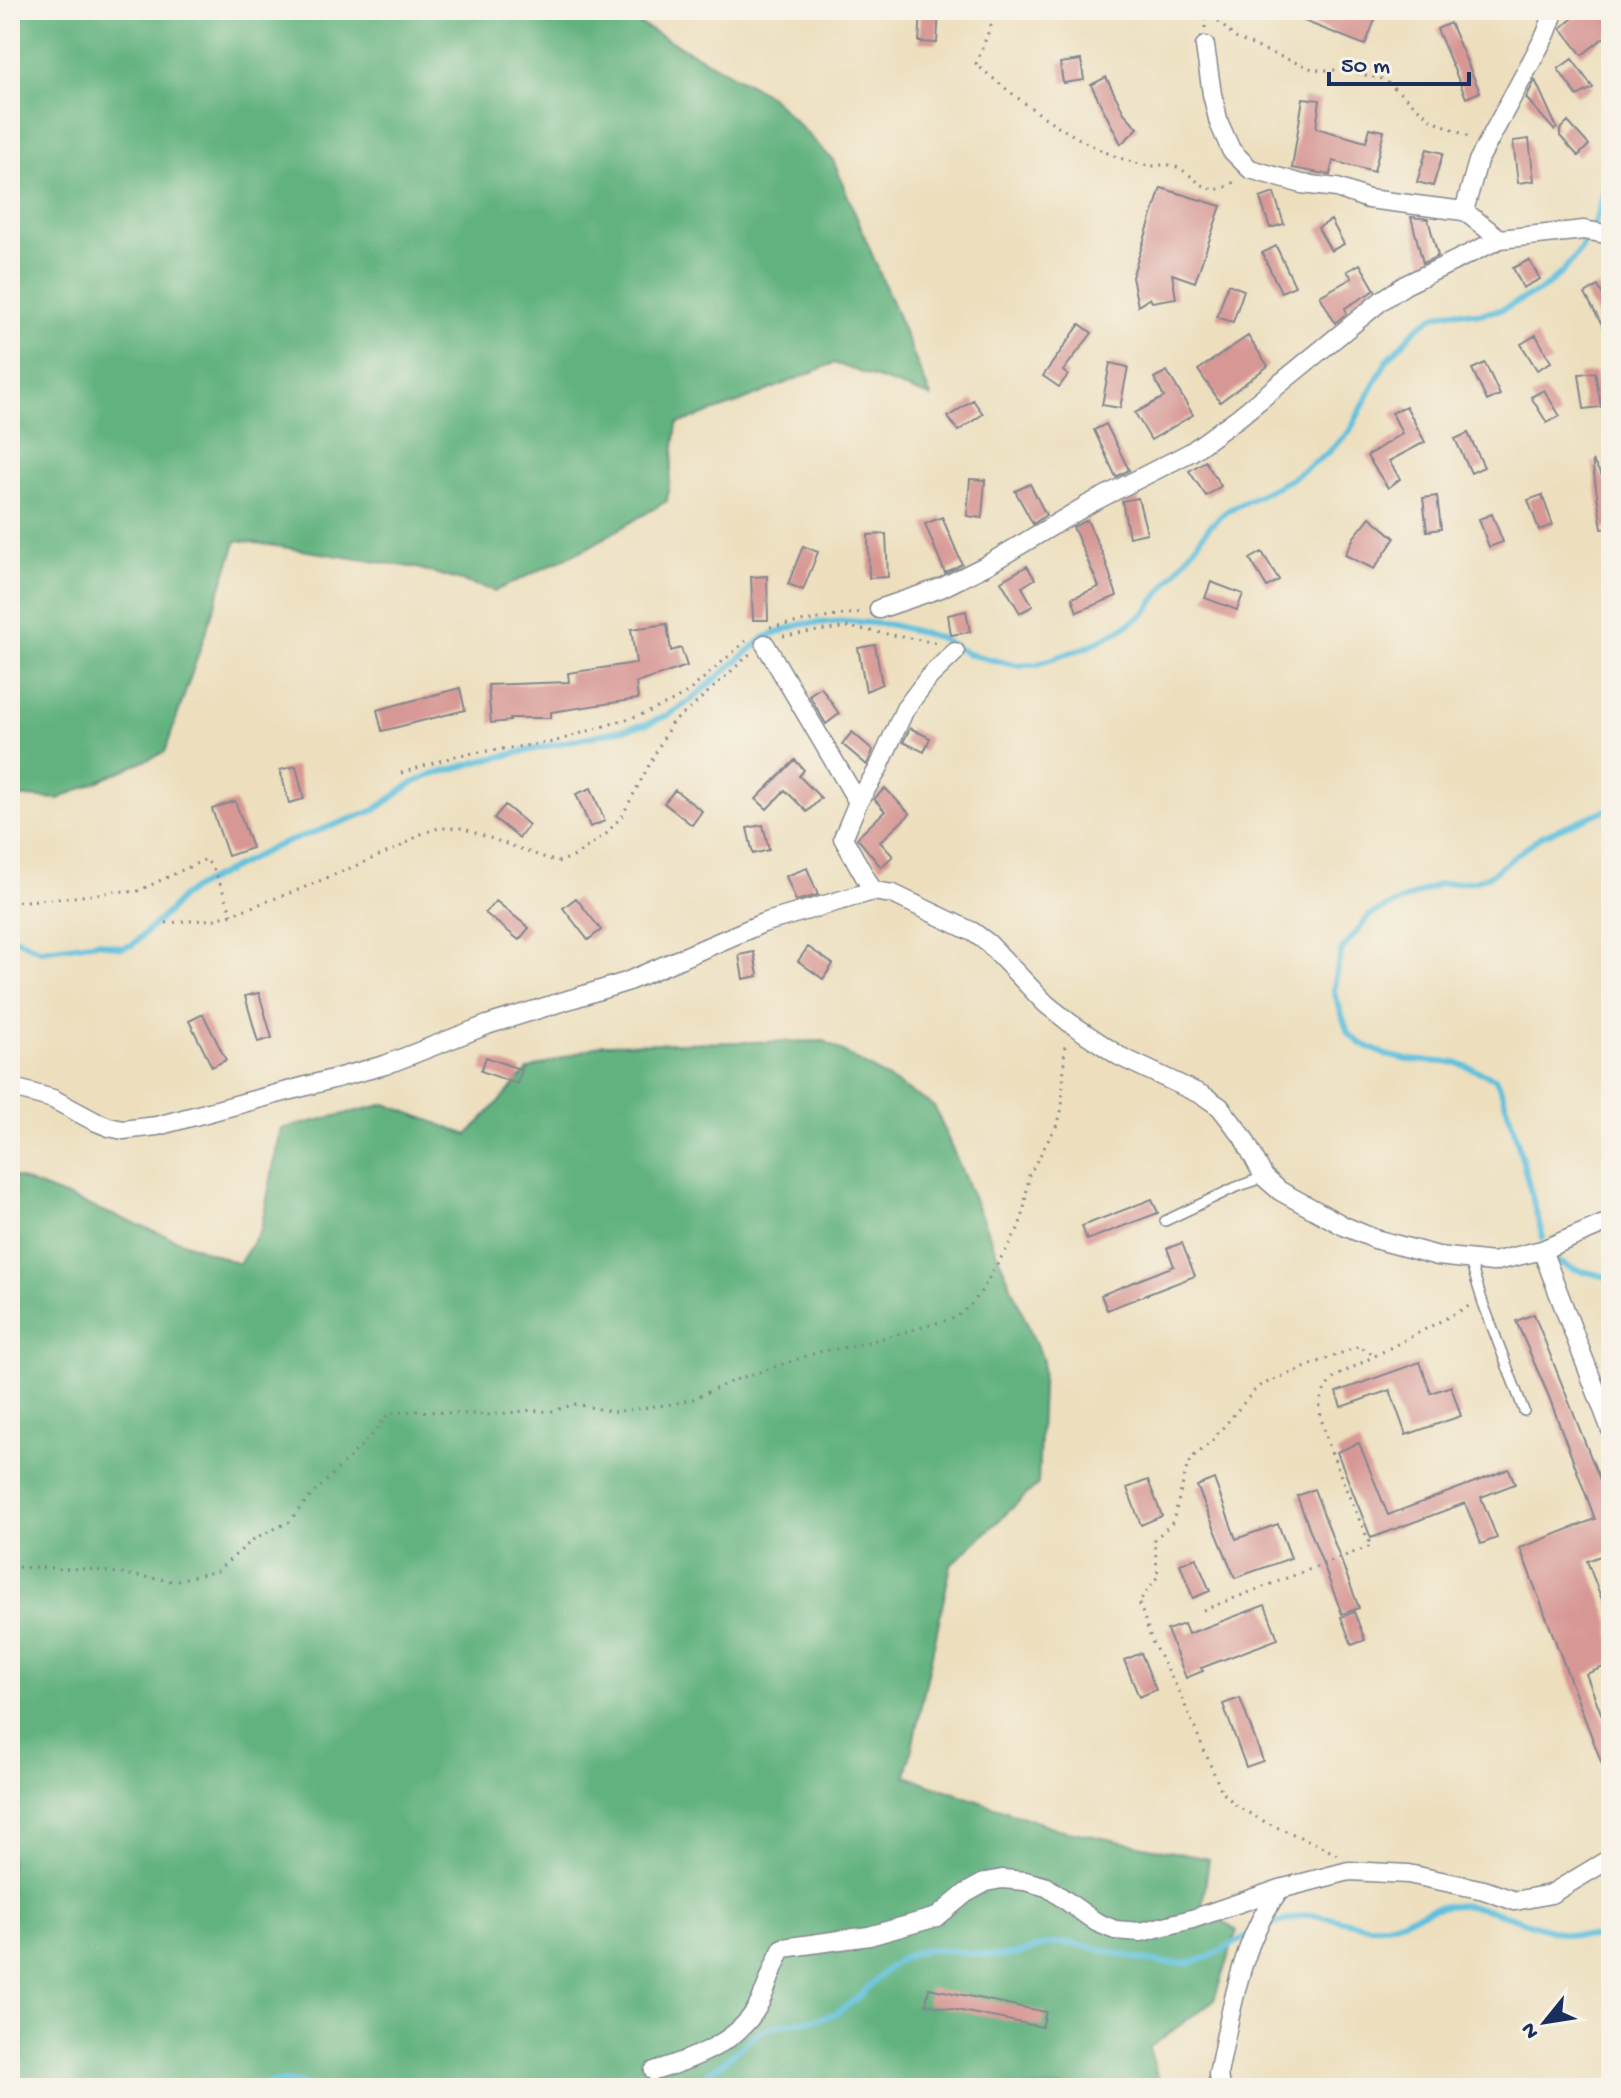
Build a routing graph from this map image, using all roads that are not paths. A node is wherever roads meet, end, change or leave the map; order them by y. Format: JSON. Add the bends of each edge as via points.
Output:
{"nodes":[{"id":1,"x":1555,"y":10,"type":"edge"},
{"id":2,"x":1205,"y":46,"type":"dead end"},
{"id":3,"x":1464,"y":211,"type":"junction"},
{"id":4,"x":1598,"y":233,"type":"edge"},
{"id":5,"x":1500,"y":239,"type":"junction"},
{"id":6,"x":879,"y":609,"type":"road end"},
{"id":7,"x":759,"y":637,"type":"road end"},
{"id":8,"x":955,"y":652,"type":"road end"},
{"id":9,"x":858,"y":802,"type":"junction"},
{"id":10,"x":873,"y":891,"type":"junction"},
{"id":11,"x":10,"y":1087,"type":"edge"},
{"id":12,"x":1264,"y":1177,"type":"junction"},
{"id":13,"x":1165,"y":1221,"type":"dead end"},
{"id":14,"x":1611,"y":1221,"type":"edge"},
{"id":15,"x":1542,"y":1250,"type":"junction"},
{"id":16,"x":1470,"y":1261,"type":"junction"},
{"id":17,"x":1524,"y":1411,"type":"dead end"},
{"id":18,"x":1611,"y":1430,"type":"edge"},
{"id":19,"x":1611,"y":1858,"type":"edge"},
{"id":20,"x":1280,"y":1889,"type":"junction"},
{"id":21,"x":654,"y":2071,"type":"dead end"},
{"id":22,"x":1220,"y":2088,"type":"edge"}],
"edges":[{"from":1,"to":3,"type":"street","via":[[1485,145]]},
{"from":2,"to":3,"type":"street","via":[[1219,123],[1231,150],[1250,169],[1368,199]]},
{"from":3,"to":5,"type":"street"},
{"from":4,"to":5,"type":"street"},
{"from":5,"to":6,"type":"street","via":[[1381,301],[1191,452],[985,566]]},
{"from":7,"to":9,"type":"street"},
{"from":8,"to":9,"type":"street","via":[[905,709]]},
{"from":9,"to":10,"type":"street","via":[[843,838]]},
{"from":10,"to":11,"type":"street","via":[[763,923],[626,982],[487,1025],[385,1065],[157,1126],[109,1127],[53,1099]]},
{"from":10,"to":12,"type":"street","via":[[893,894],[973,932],[1070,1023],[1119,1056],[1220,1107]]},
{"from":12,"to":13,"type":"lane"},
{"from":12,"to":16,"type":"street","via":[[1280,1191],[1375,1239]]},
{"from":14,"to":15,"type":"street"},
{"from":15,"to":16,"type":"street","via":[[1493,1262]]},
{"from":15,"to":18,"type":"street"},
{"from":16,"to":17,"type":"lane"},
{"from":19,"to":20,"type":"street","via":[[1551,1894],[1515,1901],[1408,1874],[1349,1871]]},
{"from":20,"to":21,"type":"street","via":[[1141,1932],[1096,1922],[1047,1887],[1002,1879],[986,1882],[937,1917],[869,1936],[783,1948],[751,2017],[699,2055]]},
{"from":20,"to":22,"type":"street","via":[[1266,1907],[1244,1965],[1218,2074]]}]}
